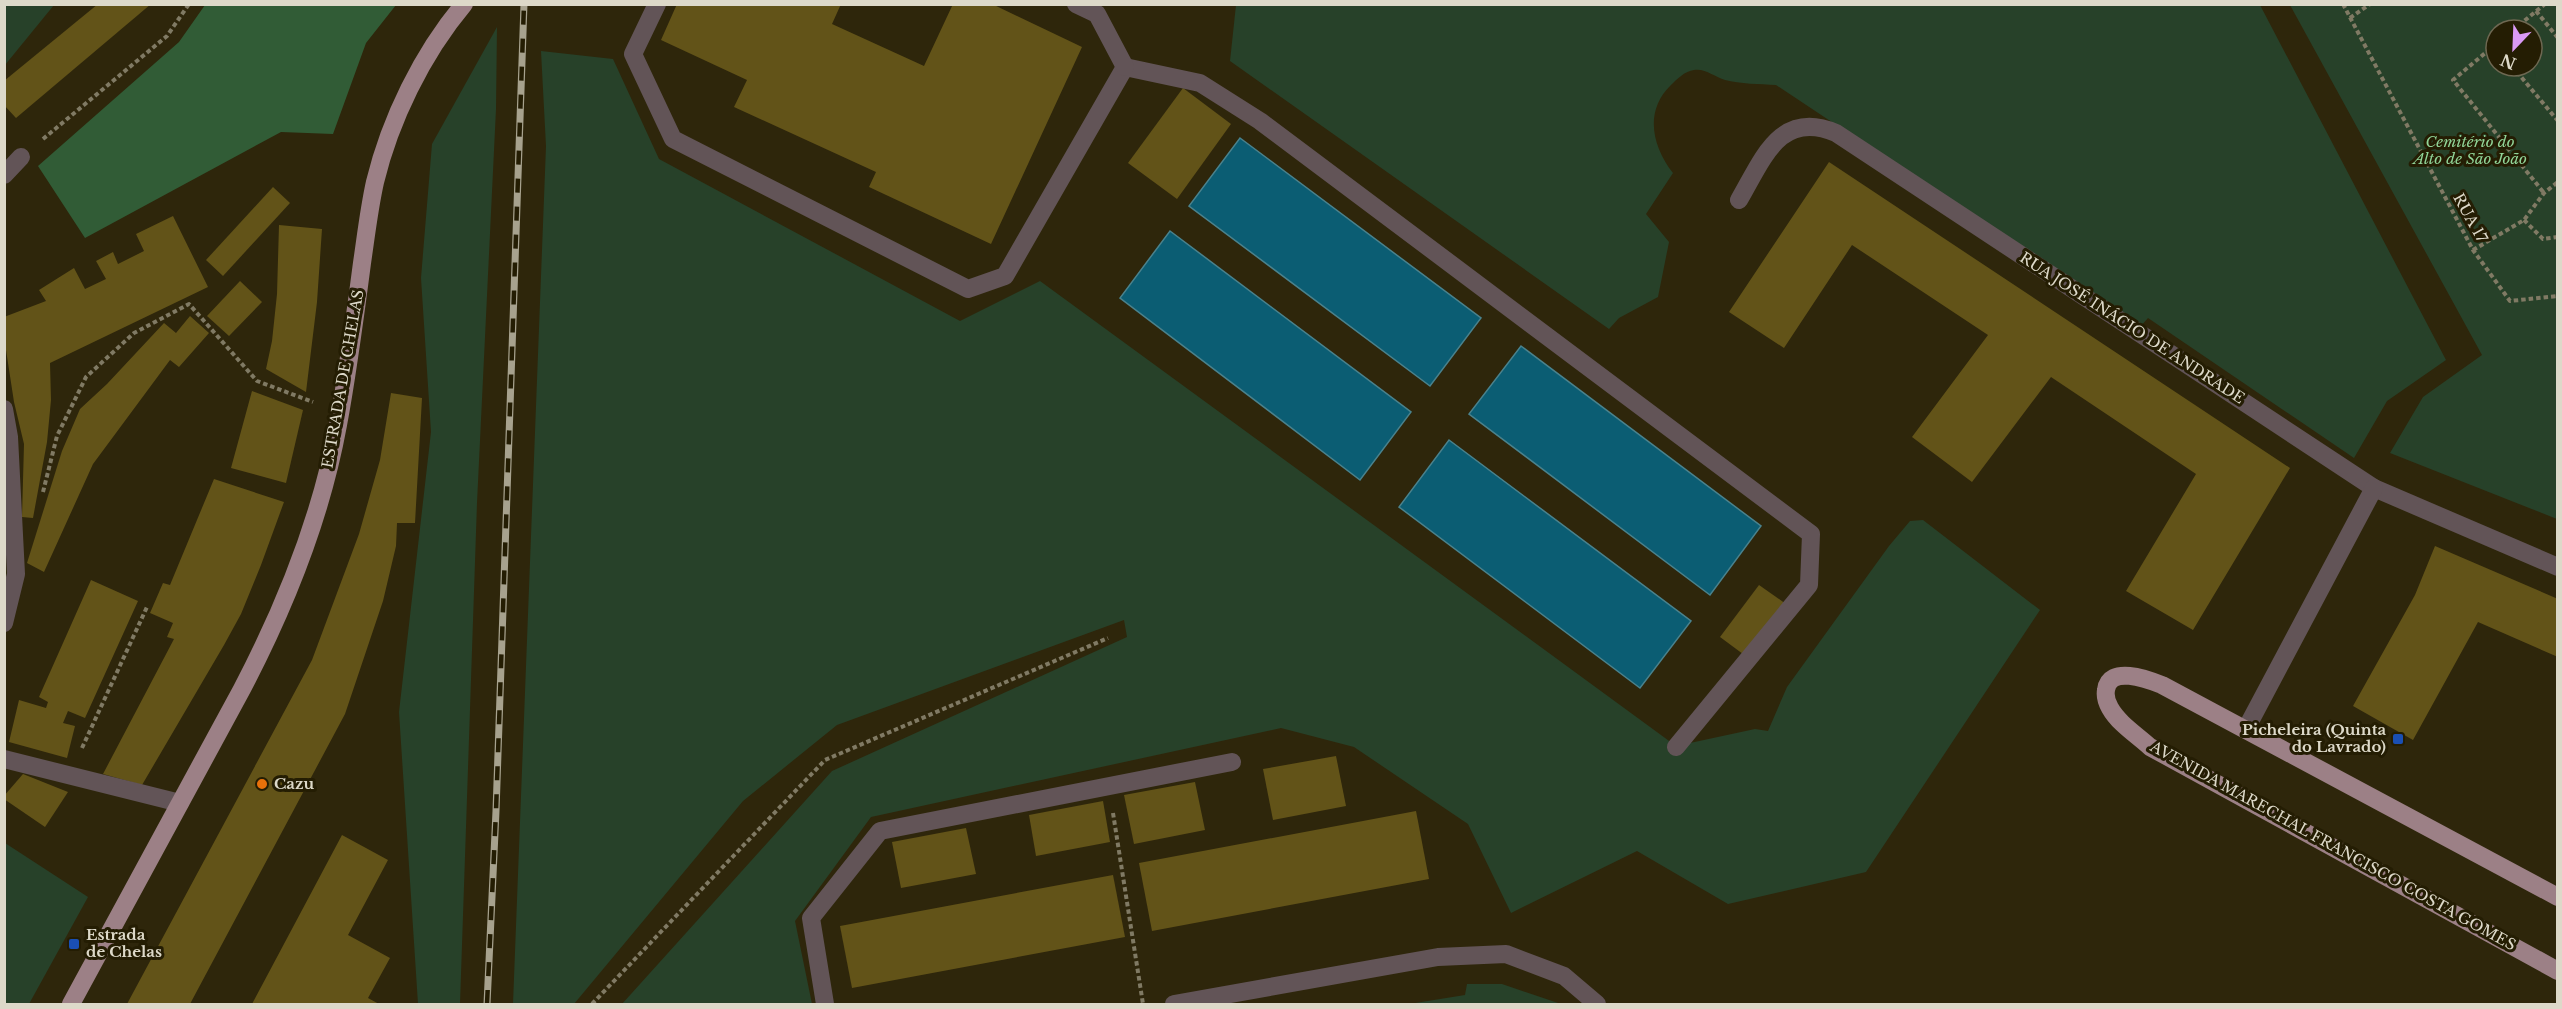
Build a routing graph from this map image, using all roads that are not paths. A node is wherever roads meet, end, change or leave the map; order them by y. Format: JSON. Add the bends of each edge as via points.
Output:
{"nodes":[{"id":1,"x":464,"y":4,"type":"edge"},
{"id":2,"x":657,"y":4,"type":"edge"},
{"id":3,"x":1076,"y":4,"type":"edge"},
{"id":4,"x":1125,"y":67,"type":"junction"},
{"id":5,"x":21,"y":157,"type":"road end"},
{"id":6,"x":4,"y":175,"type":"edge"},
{"id":7,"x":1739,"y":200,"type":"dead end"},
{"id":8,"x":4,"y":409,"type":"edge"},
{"id":9,"x":2374,"y":488,"type":"junction"},
{"id":10,"x":2558,"y":567,"type":"edge"},
{"id":11,"x":4,"y":624,"type":"edge"},
{"id":12,"x":2246,"y":729,"type":"junction"},
{"id":13,"x":1676,"y":747,"type":"dead end"},
{"id":14,"x":4,"y":759,"type":"edge"},
{"id":15,"x":1232,"y":762,"type":"dead end"},
{"id":16,"x":180,"y":803,"type":"junction"},
{"id":17,"x":2558,"y":897,"type":"edge"},
{"id":18,"x":2558,"y":971,"type":"edge"},
{"id":19,"x":71,"y":1005,"type":"edge"},
{"id":20,"x":825,"y":1005,"type":"edge"},
{"id":21,"x":1174,"y":1005,"type":"edge"},
{"id":22,"x":1597,"y":1005,"type":"edge"}],
"edges":[{"from":1,"to":16,"type":"main road","name":"ESTRADA DE CHELAS","via":[[424,63],[383,153],[369,216],[338,427],[310,535],[268,639]]},
{"from":2,"to":4,"type":"street","via":[[633,54],[673,139],[968,289],[1005,276]]},
{"from":3,"to":4,"type":"street","via":[[1097,14]]},
{"from":4,"to":13,"type":"street","via":[[1200,83],[1260,121],[1811,534],[1809,585]]},
{"from":5,"to":6,"type":"street"},
{"from":7,"to":9,"type":"street","name":"RUA JOSÉ INÁCIO DE ANDRADE","via":[[1764,157],[1792,129],[1807,125],[1836,133]]},
{"from":8,"to":11,"type":"street","via":[[16,574]]},
{"from":9,"to":10,"type":"street","name":"RUA JOSÉ INÁCIO DE ANDRADE"},
{"from":9,"to":12,"type":"street"},
{"from":12,"to":17,"type":"main road","name":"AVENIDA MARECHAL FRANCISCO COSTA GOMES"},
{"from":12,"to":18,"type":"main road","name":"AVENIDA MARECHAL FRANCISCO COSTA GOMES","via":[[2146,679],[2114,677],[2107,684],[2109,706],[2150,747]]},
{"from":14,"to":16,"type":"street"},
{"from":15,"to":20,"type":"street","via":[[880,831],[811,918]]},
{"from":16,"to":19,"type":"main road","name":"ESTRADA DE CHELAS"},
{"from":21,"to":22,"type":"street","via":[[1438,957],[1506,954],[1564,976]]}]}
